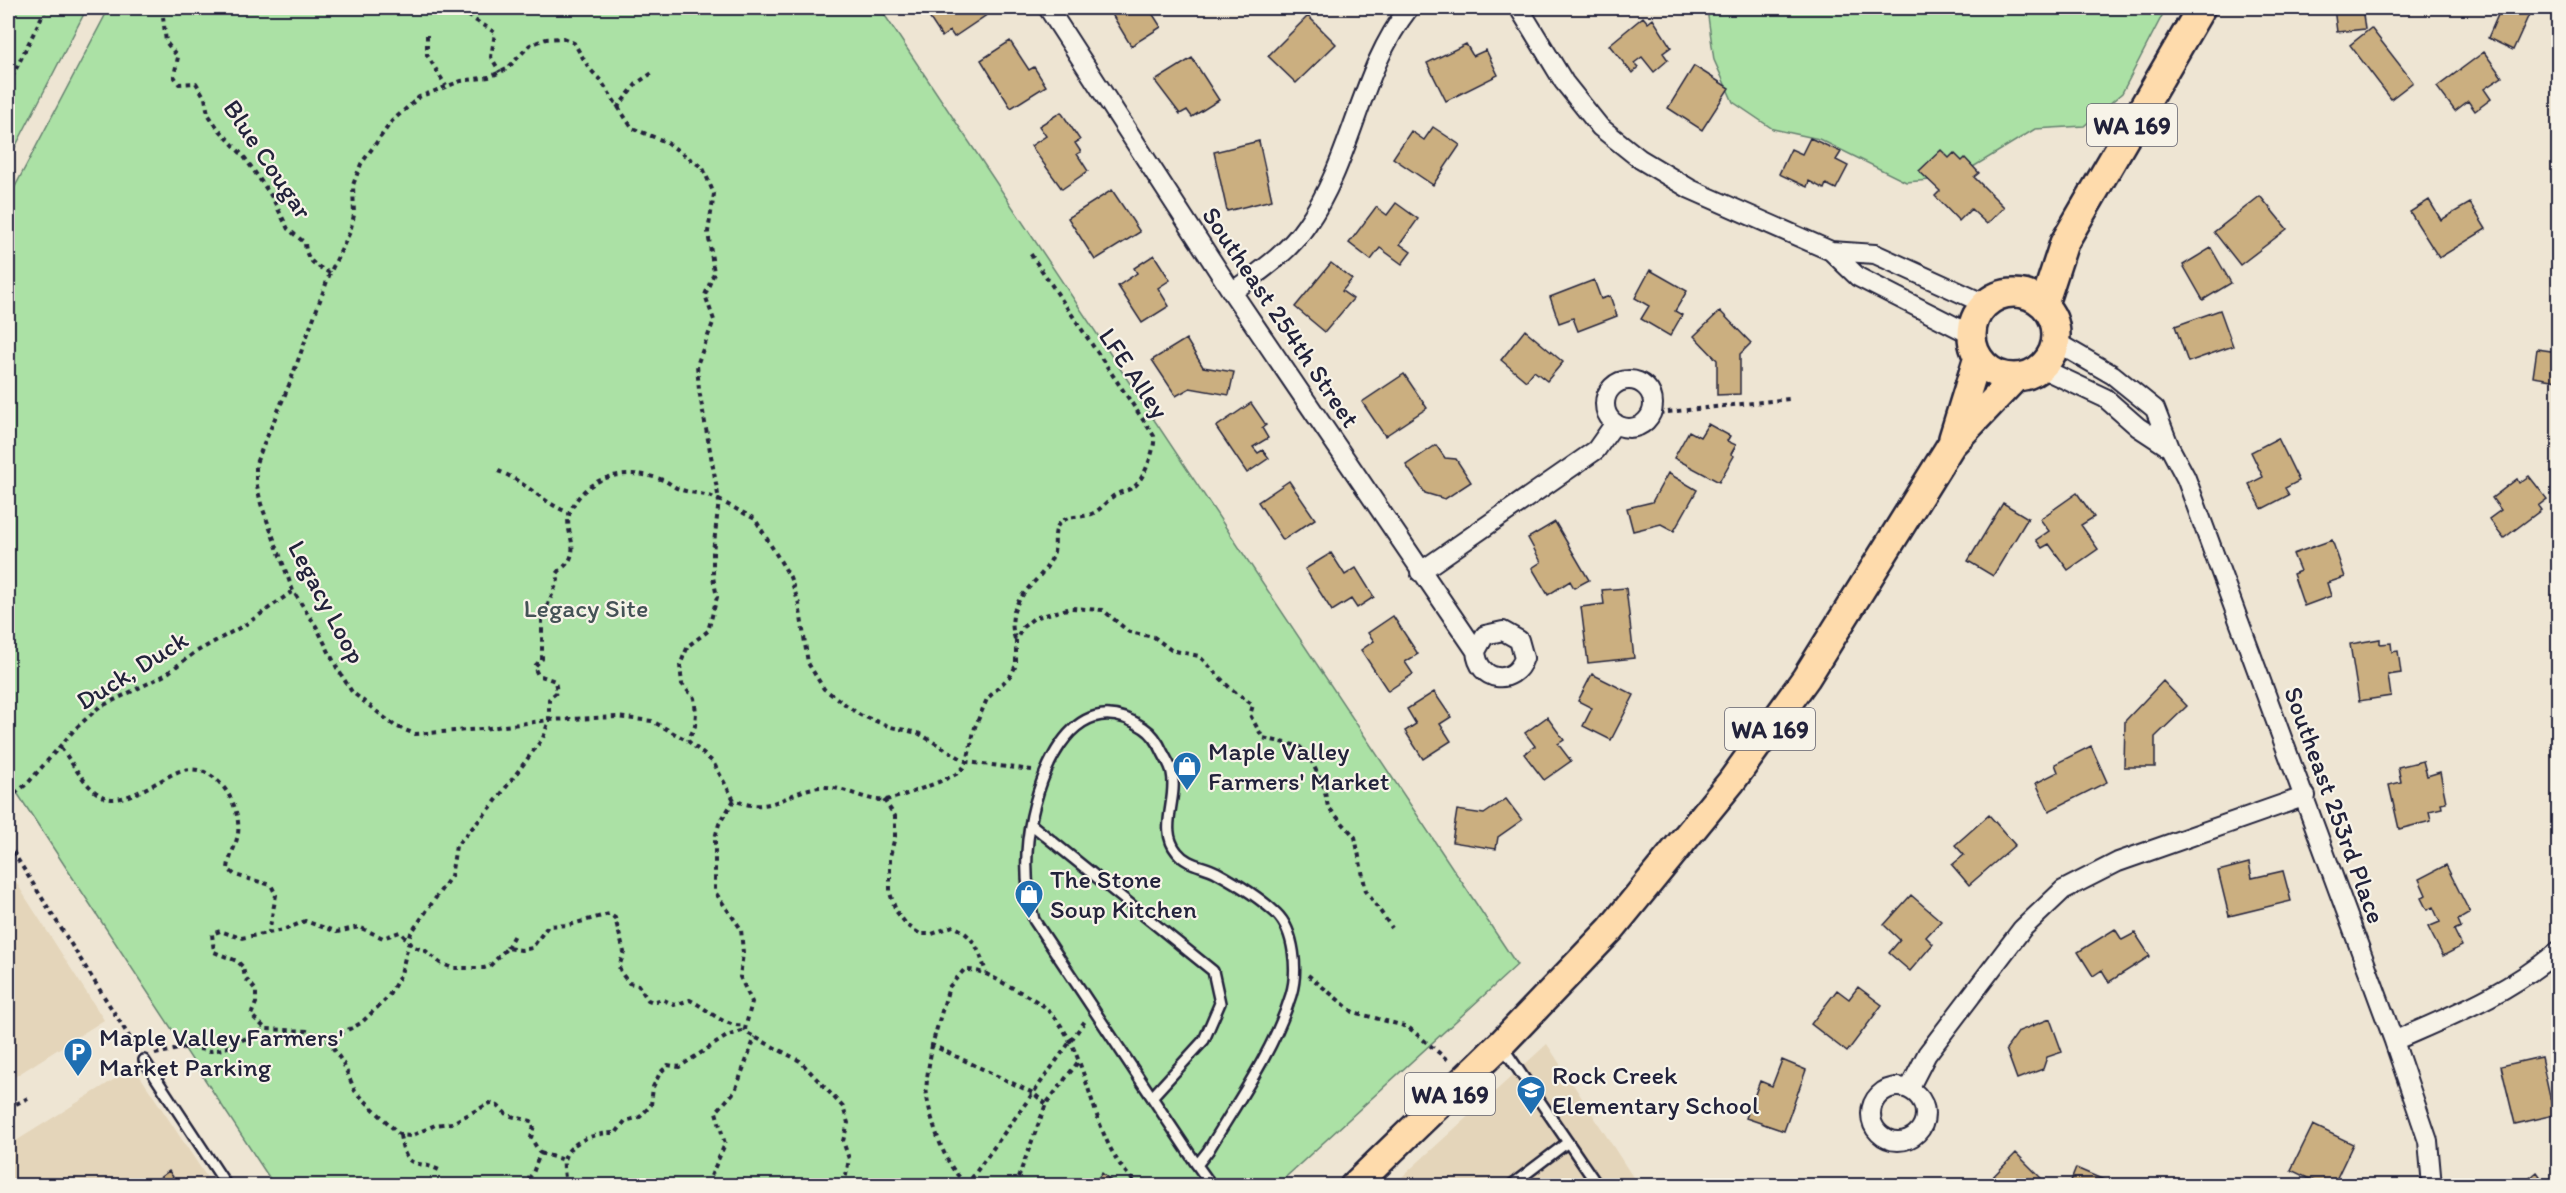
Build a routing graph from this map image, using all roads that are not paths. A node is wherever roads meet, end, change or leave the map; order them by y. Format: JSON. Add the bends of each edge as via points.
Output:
{"nodes":[{"id":1,"x":1048,"y":8,"type":"edge"},
{"id":2,"x":1409,"y":8,"type":"edge"},
{"id":3,"x":1519,"y":8,"type":"edge"},
{"id":4,"x":2200,"y":8,"type":"edge"},
{"id":5,"x":2064,"y":243,"type":"junction"},
{"id":6,"x":1831,"y":251,"type":"junction"},
{"id":7,"x":1232,"y":292,"type":"junction"},
{"id":8,"x":2013,"y":293,"type":"junction"},
{"id":9,"x":1985,"y":304,"type":"junction"},
{"id":10,"x":2043,"y":304,"type":"junction"},
{"id":11,"x":2056,"y":342,"type":"junction"},
{"id":12,"x":1975,"y":346,"type":"junction"},
{"id":13,"x":2041,"y":368,"type":"junction"},
{"id":14,"x":2015,"y":378,"type":"junction"},
{"id":15,"x":1615,"y":423,"type":"junction"},
{"id":16,"x":1951,"y":445,"type":"junction"},
{"id":17,"x":2170,"y":448,"type":"junction"},
{"id":18,"x":1420,"y":572,"type":"junction"},
{"id":19,"x":1476,"y":651,"type":"dead end"},
{"id":20,"x":2306,"y":796,"type":"junction"},
{"id":21,"x":1032,"y":825,"type":"junction"},
{"id":22,"x":2559,"y":951,"type":"edge"},
{"id":23,"x":2394,"y":1041,"type":"junction"},
{"id":24,"x":1501,"y":1044,"type":"junction"},
{"id":25,"x":144,"y":1060,"type":"road end"},
{"id":26,"x":1909,"y":1089,"type":"dead end"},
{"id":27,"x":1152,"y":1097,"type":"junction"},
{"id":28,"x":1568,"y":1142,"type":"junction"},
{"id":29,"x":1197,"y":1166,"type":"junction"},
{"id":30,"x":1210,"y":1184,"type":"edge"},
{"id":31,"x":227,"y":1185,"type":"edge"},
{"id":32,"x":1354,"y":1185,"type":"edge"},
{"id":33,"x":1510,"y":1185,"type":"edge"},
{"id":34,"x":1598,"y":1185,"type":"edge"},
{"id":35,"x":2432,"y":1185,"type":"edge"}],
"edges":[{"from":1,"to":7,"type":"street","name":"Southeast 254th Street"},
{"from":2,"to":7,"type":"street","via":[[1380,57],[1340,162],[1307,225],[1283,254]]},
{"from":3,"to":6,"type":"street","via":[[1564,82],[1600,128],[1640,159],[1690,189]]},
{"from":4,"to":5,"type":"main road","number":"WA 169"},
{"from":5,"to":8,"type":"main road","number":"WA 169"},
{"from":5,"to":10,"type":"main road","number":"WA 169"},
{"from":6,"to":9,"type":"street","via":[[1875,255]]},
{"from":6,"to":12,"type":"street","via":[[1858,277]]},
{"from":7,"to":18,"type":"street","name":"Southeast 254th Street"},
{"from":8,"to":9,"type":"main road","number":"WA 169"},
{"from":8,"to":10,"type":"main road"},
{"from":9,"to":12,"type":"main road","number":"WA 169","via":[[1977,315]]},
{"from":10,"to":11,"type":"main road","via":[[2055,324]]},
{"from":11,"to":13,"type":"main road"},
{"from":11,"to":17,"type":"street","name":"Southeast 253rd Place","via":[[2113,375],[2155,409]]},
{"from":12,"to":14,"type":"main road","via":[[1994,372]]},
{"from":12,"to":16,"type":"main road","number":"WA 169"},
{"from":13,"to":14,"type":"main road","number":"WA 169"},
{"from":13,"to":17,"type":"street","name":"Southeast 253rd Place","via":[[2105,398]]},
{"from":14,"to":16,"type":"main road","number":"WA 169"},
{"from":15,"to":15,"type":"street","via":[[1633,428],[1641,424],[1650,414],[1649,391],[1634,381],[1624,380],[1609,390],[1605,399],[1608,417]]},
{"from":15,"to":18,"type":"street","via":[[1596,450]]},
{"from":16,"to":24,"type":"main road","number":"WA 169","via":[[1806,678],[1731,782],[1611,929]]},
{"from":17,"to":20,"type":"street","name":"Southeast 253rd Place","via":[[2186,478]]},
{"from":18,"to":19,"type":"street","name":"Southeast 254th Street"},
{"from":20,"to":23,"type":"street","name":"Southeast 253rd Place"},
{"from":20,"to":26,"type":"street","via":[[2118,862],[2063,890],[2022,928],[1928,1054]]},
{"from":21,"to":27,"type":"lane","via":[[1026,891],[1034,920]]},
{"from":21,"to":27,"type":"lane","via":[[1213,971],[1221,1003],[1204,1040]]},
{"from":21,"to":29,"type":"lane","via":[[1044,771],[1055,750],[1090,717],[1108,713],[1144,728],[1159,744],[1172,772],[1167,831],[1176,851],[1189,863],[1215,871],[1278,914],[1294,955],[1292,994],[1271,1042]]},
{"from":22,"to":23,"type":"street","via":[[2525,979],[2484,1002]]},
{"from":23,"to":35,"type":"street","name":"Southeast 253rd Place","via":[[2427,1141]]},
{"from":24,"to":28,"type":"lane"},
{"from":24,"to":32,"type":"main road","number":"WA 169"},
{"from":25,"to":31,"type":"lane"},
{"from":27,"to":29,"type":"lane"},
{"from":28,"to":33,"type":"lane"},
{"from":28,"to":34,"type":"lane"},
{"from":29,"to":30,"type":"lane"}]}
